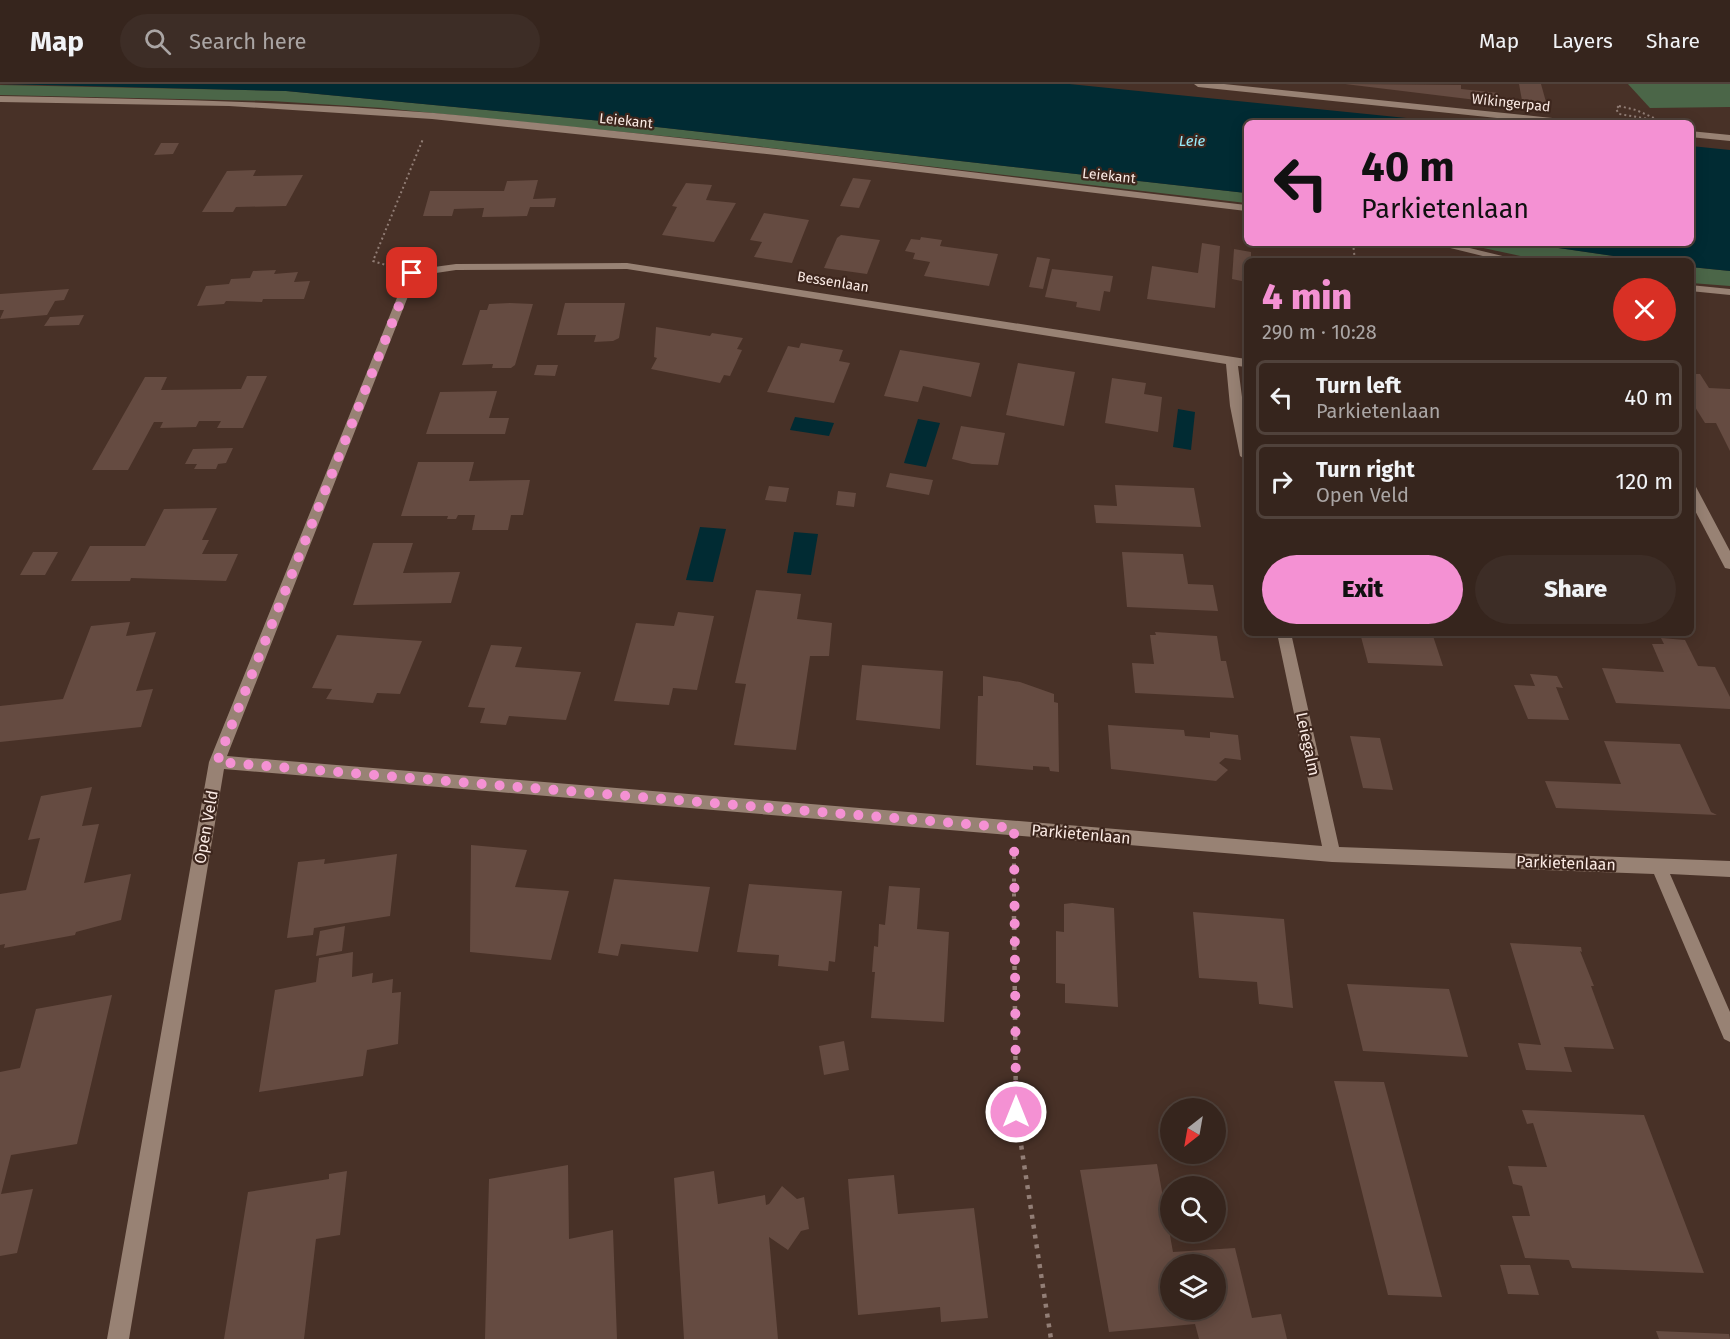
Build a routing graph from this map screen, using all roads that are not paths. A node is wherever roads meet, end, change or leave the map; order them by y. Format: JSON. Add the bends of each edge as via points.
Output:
{"nodes":[{"id":1,"x":1198,"y":84,"type":"edge"},
{"id":2,"x":0,"y":99,"type":"edge"},
{"id":3,"x":1541,"y":120,"type":"edge"},
{"id":4,"x":1694,"y":134,"type":"edge"},
{"id":5,"x":1730,"y":138,"type":"edge"},
{"id":6,"x":1244,"y":208,"type":"edge"},
{"id":7,"x":1449,"y":246,"type":"edge"},
{"id":8,"x":1504,"y":258,"type":"edge"},
{"id":9,"x":412,"y":273,"type":"joint"},
{"id":10,"x":1694,"y":288,"type":"edge"},
{"id":11,"x":1730,"y":292,"type":"edge"},
{"id":12,"x":1232,"y":361,"type":"junction"},
{"id":13,"x":1244,"y":363,"type":"edge"},
{"id":14,"x":1241,"y":407,"type":"edge"},
{"id":15,"x":1244,"y":436,"type":"edge"},
{"id":16,"x":1694,"y":496,"type":"edge"},
{"id":17,"x":1730,"y":564,"type":"edge"},
{"id":18,"x":1285,"y":636,"type":"edge"},
{"id":19,"x":217,"y":762,"type":"junction"},
{"id":20,"x":1332,"y":854,"type":"junction"},
{"id":21,"x":1659,"y":867,"type":"junction"},
{"id":22,"x":1730,"y":869,"type":"edge"},
{"id":23,"x":1730,"y":1033,"type":"edge"},
{"id":24,"x":118,"y":1339,"type":"edge"}],
"edges":[{"from":1,"to":3,"type":"street","name":"Wikingerpad"},
{"from":2,"to":6,"type":"street","name":"Leiekant","via":[[229,103],[432,116]]},
{"from":4,"to":5,"type":"street"},
{"from":7,"to":8,"type":"street"},
{"from":9,"to":12,"type":"street","name":"Bessenlaan","via":[[456,267],[627,266]]},
{"from":9,"to":19,"type":"street","name":"Open Veld"},
{"from":10,"to":11,"type":"street"},
{"from":12,"to":13,"type":"street","name":"Bessenlaan"},
{"from":12,"to":14,"type":"street"},
{"from":14,"to":15,"type":"street"},
{"from":16,"to":17,"type":"street"},
{"from":18,"to":20,"type":"street","name":"Leiegalm"},
{"from":19,"to":20,"type":"street","name":"Parkietenlaan"},
{"from":19,"to":24,"type":"street","name":"Open Veld"},
{"from":20,"to":21,"type":"street","name":"Parkietenlaan"},
{"from":21,"to":22,"type":"street","name":"Parkietenlaan"},
{"from":21,"to":23,"type":"street"}]}
